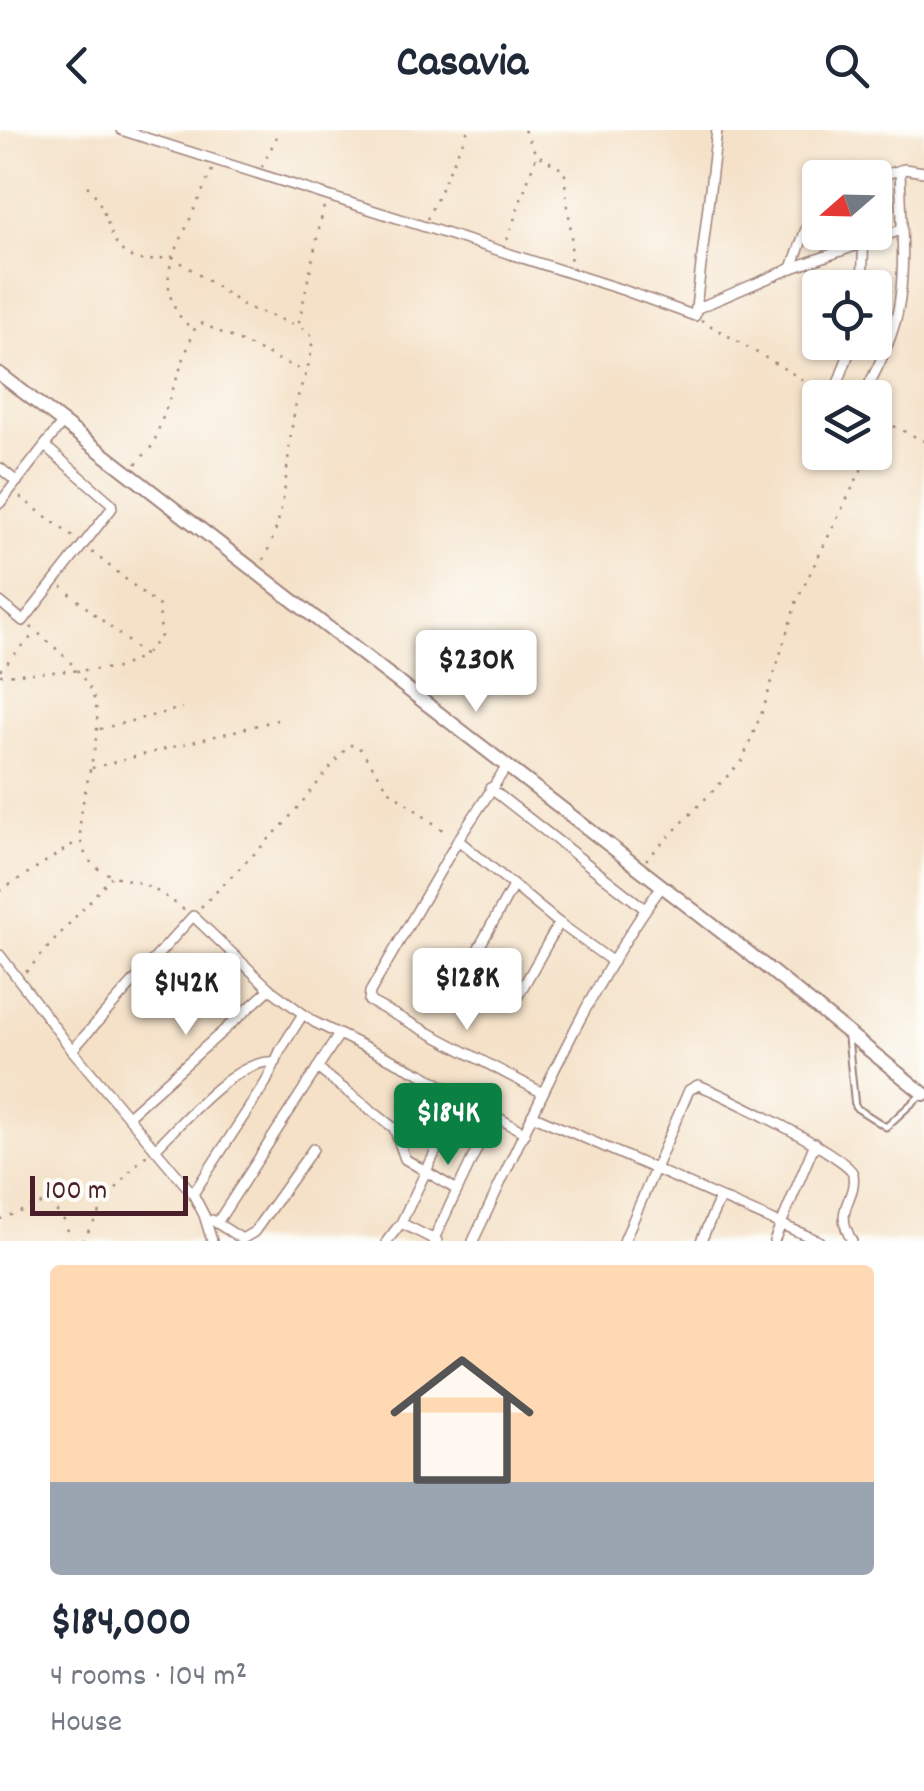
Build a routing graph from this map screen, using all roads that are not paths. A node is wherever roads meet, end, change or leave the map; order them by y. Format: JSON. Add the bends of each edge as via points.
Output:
{"nodes":[{"id":1,"x":120,"y":130,"type":"edge"},
{"id":2,"x":717,"y":130,"type":"edge"},
{"id":3,"x":900,"y":170,"type":"junction"},
{"id":4,"x":892,"y":172,"type":"edge"},
{"id":5,"x":924,"y":172,"type":"edge"},
{"id":6,"x":901,"y":230,"type":"junction"},
{"id":7,"x":892,"y":232,"type":"edge"},
{"id":8,"x":802,"y":239,"type":"edge"},
{"id":9,"x":835,"y":250,"type":"edge"},
{"id":10,"x":792,"y":268,"type":"junction"},
{"id":11,"x":696,"y":312,"type":"junction"},
{"id":12,"x":0,"y":374,"type":"edge"},
{"id":13,"x":870,"y":380,"type":"edge"},
{"id":14,"x":63,"y":422,"type":"junction"},
{"id":15,"x":44,"y":446,"type":"junction"},
{"id":16,"x":0,"y":468,"type":"edge"},
{"id":17,"x":17,"y":482,"type":"junction"},
{"id":18,"x":0,"y":502,"type":"edge"},
{"id":19,"x":0,"y":602,"type":"edge"},
{"id":20,"x":507,"y":766,"type":"junction"},
{"id":21,"x":490,"y":788,"type":"junction"},
{"id":22,"x":458,"y":840,"type":"junction"},
{"id":23,"x":513,"y":886,"type":"junction"},
{"id":24,"x":662,"y":886,"type":"junction"},
{"id":25,"x":645,"y":909,"type":"junction"},
{"id":26,"x":558,"y":923,"type":"junction"},
{"id":27,"x":0,"y":955,"type":"edge"},
{"id":28,"x":613,"y":962,"type":"junction"},
{"id":29,"x":270,"y":990,"type":"junction"},
{"id":30,"x":304,"y":1014,"type":"junction"},
{"id":31,"x":848,"y":1035,"type":"junction"},
{"id":32,"x":338,"y":1036,"type":"junction"},
{"id":33,"x":72,"y":1050,"type":"junction"},
{"id":34,"x":276,"y":1062,"type":"junction"},
{"id":35,"x":318,"y":1068,"type":"junction"},
{"id":36,"x":541,"y":1092,"type":"junction"},
{"id":37,"x":923,"y":1094,"type":"edge"},
{"id":38,"x":462,"y":1097,"type":"junction"},
{"id":39,"x":532,"y":1114,"type":"junction"},
{"id":40,"x":493,"y":1115,"type":"junction"},
{"id":41,"x":128,"y":1116,"type":"junction"},
{"id":42,"x":525,"y":1132,"type":"junction"},
{"id":43,"x":815,"y":1143,"type":"junction"},
{"id":44,"x":155,"y":1149,"type":"junction"},
{"id":45,"x":313,"y":1149,"type":"dead end"},
{"id":46,"x":654,"y":1170,"type":"junction"},
{"id":47,"x":424,"y":1173,"type":"junction"},
{"id":48,"x":457,"y":1190,"type":"junction"},
{"id":49,"x":193,"y":1194,"type":"junction"},
{"id":50,"x":719,"y":1200,"type":"junction"},
{"id":51,"x":204,"y":1214,"type":"junction"},
{"id":52,"x":217,"y":1223,"type":"junction"},
{"id":53,"x":401,"y":1223,"type":"junction"},
{"id":54,"x":781,"y":1226,"type":"junction"},
{"id":55,"x":435,"y":1240,"type":"edge"},
{"id":56,"x":212,"y":1241,"type":"edge"},
{"id":57,"x":387,"y":1241,"type":"edge"},
{"id":58,"x":473,"y":1241,"type":"edge"},
{"id":59,"x":624,"y":1241,"type":"edge"},
{"id":60,"x":701,"y":1241,"type":"edge"},
{"id":61,"x":774,"y":1241,"type":"edge"},
{"id":62,"x":819,"y":1241,"type":"edge"},
{"id":63,"x":852,"y":1241,"type":"edge"}],
"edges":[{"from":1,"to":11,"type":"street"},
{"from":2,"to":11,"type":"street"},
{"from":3,"to":4,"type":"street"},
{"from":3,"to":5,"type":"street"},
{"from":3,"to":6,"type":"street"},
{"from":6,"to":7,"type":"street"},
{"from":6,"to":13,"type":"street","via":[[894,326]]},
{"from":8,"to":10,"type":"street"},
{"from":9,"to":10,"type":"street"},
{"from":10,"to":11,"type":"street"},
{"from":12,"to":14,"type":"main road"},
{"from":14,"to":15,"type":"street"},
{"from":14,"to":20,"type":"main road"},
{"from":15,"to":17,"type":"street"},
{"from":15,"to":19,"type":"street","via":[[112,506],[24,621]]},
{"from":16,"to":17,"type":"street"},
{"from":17,"to":18,"type":"street"},
{"from":20,"to":21,"type":"street"},
{"from":20,"to":24,"type":"main road"},
{"from":21,"to":22,"type":"street"},
{"from":21,"to":25,"type":"street"},
{"from":22,"to":23,"type":"street"},
{"from":22,"to":36,"type":"street","via":[[369,1001]]},
{"from":23,"to":26,"type":"street"},
{"from":23,"to":26,"type":"street","via":[[464,972],[466,984],[514,1003]]},
{"from":24,"to":25,"type":"street"},
{"from":24,"to":31,"type":"main road"},
{"from":25,"to":28,"type":"street"},
{"from":26,"to":28,"type":"street"},
{"from":27,"to":33,"type":"street"},
{"from":28,"to":36,"type":"street"},
{"from":29,"to":30,"type":"street"},
{"from":29,"to":33,"type":"street","via":[[192,916]]},
{"from":29,"to":41,"type":"street"},
{"from":30,"to":32,"type":"street"},
{"from":30,"to":34,"type":"street"},
{"from":31,"to":37,"type":"main road"},
{"from":31,"to":37,"type":"lane","via":[[855,1106],[886,1127]]},
{"from":32,"to":35,"type":"street"},
{"from":32,"to":38,"type":"street"},
{"from":33,"to":41,"type":"street"},
{"from":34,"to":44,"type":"street","via":[[236,1073]]},
{"from":34,"to":49,"type":"street"},
{"from":35,"to":47,"type":"street","via":[[394,1128],[405,1159]]},
{"from":35,"to":52,"type":"street"},
{"from":36,"to":39,"type":"street"},
{"from":38,"to":40,"type":"street"},
{"from":38,"to":47,"type":"street"},
{"from":39,"to":42,"type":"street"},
{"from":39,"to":46,"type":"street"},
{"from":40,"to":42,"type":"street"},
{"from":40,"to":48,"type":"street"},
{"from":41,"to":44,"type":"street"},
{"from":42,"to":58,"type":"street"},
{"from":43,"to":46,"type":"street","via":[[698,1086],[689,1090]]},
{"from":43,"to":54,"type":"street"},
{"from":43,"to":63,"type":"street","via":[[852,1171],[843,1220]]},
{"from":44,"to":49,"type":"street"},
{"from":45,"to":52,"type":"street","via":[[254,1232],[242,1239]]},
{"from":46,"to":50,"type":"street"},
{"from":46,"to":59,"type":"street"},
{"from":47,"to":48,"type":"street"},
{"from":47,"to":53,"type":"street"},
{"from":48,"to":55,"type":"street"},
{"from":49,"to":51,"type":"street"},
{"from":50,"to":54,"type":"street"},
{"from":50,"to":60,"type":"street"},
{"from":51,"to":52,"type":"street"},
{"from":51,"to":56,"type":"street"},
{"from":53,"to":55,"type":"street"},
{"from":53,"to":57,"type":"street"},
{"from":54,"to":61,"type":"street"},
{"from":54,"to":62,"type":"street"}]}
